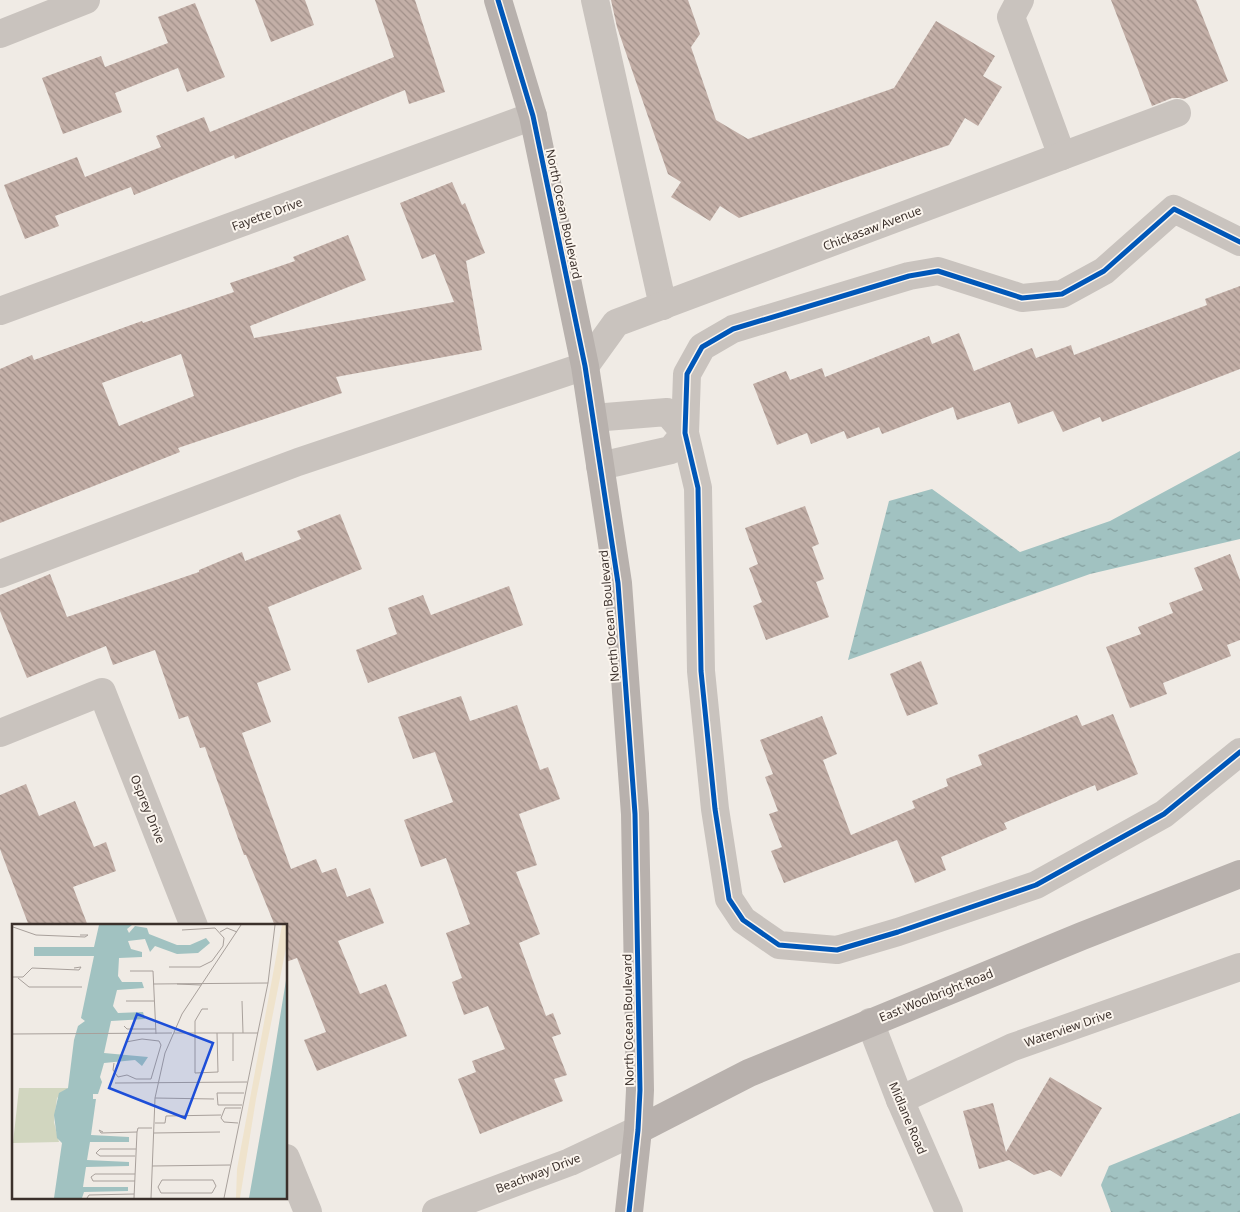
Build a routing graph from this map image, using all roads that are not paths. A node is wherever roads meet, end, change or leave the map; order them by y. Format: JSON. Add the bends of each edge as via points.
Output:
{"nodes":[{"id":1,"x":86,"y":0,"type":"edge"},
{"id":2,"x":595,"y":0,"type":"edge"},
{"id":3,"x":1020,"y":0,"type":"edge"},
{"id":4,"x":504,"y":2,"type":"edge"},
{"id":5,"x":0,"y":34,"type":"edge"},
{"id":6,"x":1177,"y":113,"type":"dead end"},
{"id":7,"x":533,"y":116,"type":"junction"},
{"id":8,"x":1062,"y":156,"type":"junction"},
{"id":9,"x":1240,"y":242,"type":"edge"},
{"id":10,"x":663,"y":306,"type":"junction"},
{"id":11,"x":0,"y":311,"type":"edge"},
{"id":12,"x":585,"y":366,"type":"junction"},
{"id":13,"x":593,"y":418,"type":"junction"},
{"id":14,"x":685,"y":433,"type":"junction"},
{"id":15,"x":600,"y":466,"type":"junction"},
{"id":16,"x":0,"y":574,"type":"edge"},
{"id":17,"x":0,"y":733,"type":"edge"},
{"id":18,"x":1240,"y":752,"type":"edge"},
{"id":19,"x":1240,"y":874,"type":"edge"},
{"id":20,"x":193,"y":924,"type":"edge"},
{"id":21,"x":1240,"y":967,"type":"edge"},
{"id":22,"x":870,"y":1022,"type":"junction"},
{"id":23,"x":900,"y":1100,"type":"junction"},
{"id":24,"x":638,"y":1130,"type":"junction"},
{"id":25,"x":288,"y":1163,"type":"edge"},
{"id":26,"x":308,"y":1212,"type":"edge"},
{"id":27,"x":436,"y":1212,"type":"edge"},
{"id":28,"x":629,"y":1212,"type":"edge"},
{"id":29,"x":949,"y":1212,"type":"edge"}],
"edges":[{"from":1,"to":5,"type":"street"},
{"from":2,"to":10,"type":"street"},
{"from":3,"to":8,"type":"street","via":[[1011,17]]},
{"from":4,"to":7,"type":"main road","name":"North Ocean Boulevard"},
{"from":6,"to":8,"type":"street","name":"Chickasaw Avenue"},
{"from":7,"to":11,"type":"street","name":"Fayette Drive"},
{"from":7,"to":12,"type":"main road","name":"North Ocean Boulevard"},
{"from":8,"to":10,"type":"street","name":"Chickasaw Avenue"},
{"from":9,"to":14,"type":"street","via":[[1174,209],[1104,271],[1062,294],[1022,298],[938,271],[909,276],[733,329],[702,348],[687,374]]},
{"from":10,"to":12,"type":"street","name":"Chickasaw Avenue","via":[[616,324]]},
{"from":12,"to":13,"type":"main road","name":"North Ocean Boulevard"},
{"from":12,"to":16,"type":"street","via":[[298,462]]},
{"from":13,"to":14,"type":"street","via":[[667,412]]},
{"from":13,"to":15,"type":"main road","name":"North Ocean Boulevard"},
{"from":14,"to":15,"type":"street","via":[[671,450]]},
{"from":14,"to":18,"type":"street","via":[[698,488],[701,671],[715,809],[729,899],[743,920],[779,945],[837,950],[1036,884],[1164,814]]},
{"from":15,"to":24,"type":"main road","name":"North Ocean Boulevard","via":[[618,583],[634,814],[640,1090]]},
{"from":17,"to":20,"type":"street","name":"Osprey Drive","via":[[102,692]]},
{"from":19,"to":22,"type":"main road","name":"East Woolbright Road"},
{"from":21,"to":23,"type":"street","name":"Waterview Drive","via":[[1013,1047]]},
{"from":22,"to":23,"type":"street","name":"Midlane Road"},
{"from":22,"to":24,"type":"main road","name":"East Woolbright Road","via":[[749,1073]]},
{"from":23,"to":29,"type":"street","name":"Midlane Road"},
{"from":24,"to":27,"type":"street","name":"Beachway Drive","via":[[570,1162]]},
{"from":24,"to":28,"type":"main road","name":"North Ocean Boulevard"},
{"from":25,"to":26,"type":"street"}]}
